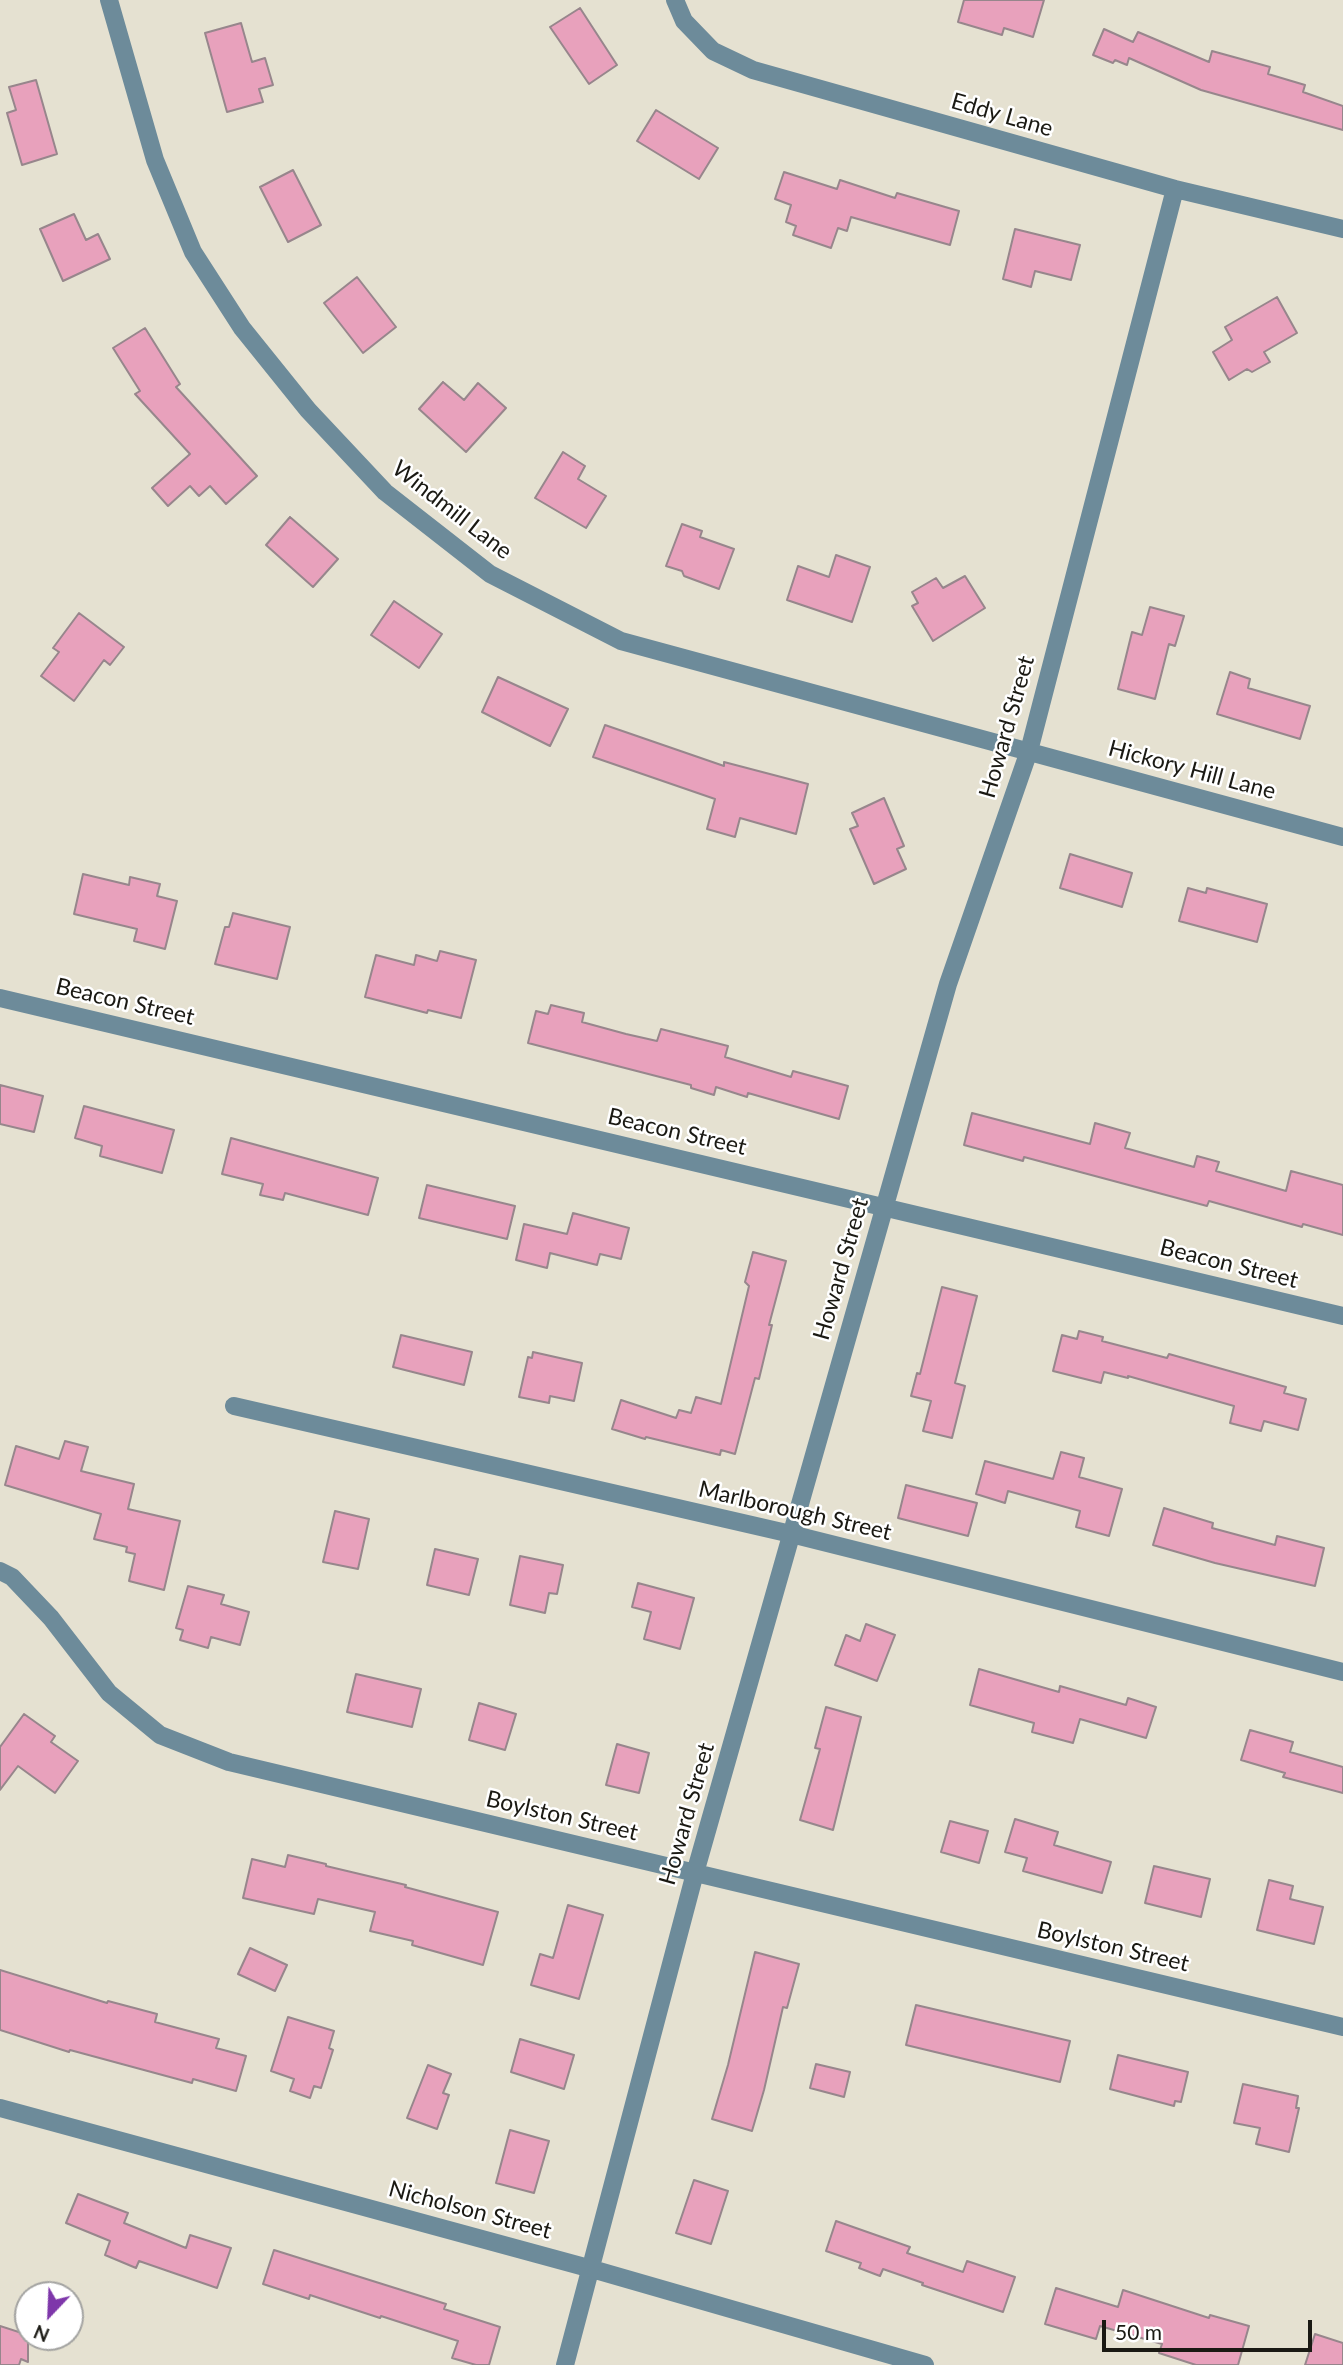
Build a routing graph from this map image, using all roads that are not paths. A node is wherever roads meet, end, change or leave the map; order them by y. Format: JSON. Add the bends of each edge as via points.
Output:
{"nodes":[{"id":1,"x":109,"y":0,"type":"edge"},
{"id":2,"x":675,"y":0,"type":"edge"},
{"id":3,"x":1175,"y":189,"type":"junction"},
{"id":4,"x":1343,"y":229,"type":"edge"},
{"id":5,"x":1029,"y":751,"type":"junction"},
{"id":6,"x":1343,"y":836,"type":"edge"},
{"id":7,"x":0,"y":998,"type":"edge"},
{"id":8,"x":885,"y":1206,"type":"junction"},
{"id":9,"x":1343,"y":1316,"type":"edge"},
{"id":10,"x":234,"y":1406,"type":"dead end"},
{"id":11,"x":791,"y":1534,"type":"junction"},
{"id":12,"x":0,"y":1571,"type":"edge"},
{"id":13,"x":1343,"y":1672,"type":"edge"},
{"id":14,"x":695,"y":1872,"type":"junction"},
{"id":15,"x":1343,"y":2027,"type":"edge"},
{"id":16,"x":0,"y":2108,"type":"edge"},
{"id":17,"x":592,"y":2269,"type":"junction"},
{"id":18,"x":565,"y":2365,"type":"edge"},
{"id":19,"x":925,"y":2365,"type":"edge"}],
"edges":[{"from":1,"to":5,"type":"street","name":"Windmill Lane","via":[[155,160],[192,252],[242,328],[308,410],[385,492],[490,574],[621,641]]},
{"from":2,"to":3,"type":"street","name":"Eddy Lane","via":[[684,21],[713,51],[753,70]]},
{"from":3,"to":4,"type":"street","name":"Eddy Lane"},
{"from":3,"to":5,"type":"street","name":"Howard Street"},
{"from":5,"to":6,"type":"street","name":"Hickory Hill Lane"},
{"from":5,"to":8,"type":"street","name":"Howard Street","via":[[948,984]]},
{"from":7,"to":8,"type":"street","name":"Beacon Street"},
{"from":8,"to":9,"type":"street","name":"Beacon Street"},
{"from":8,"to":11,"type":"street","name":"Howard Street"},
{"from":10,"to":11,"type":"street","name":"Marlborough Street"},
{"from":11,"to":13,"type":"street","name":"Marlborough Street"},
{"from":11,"to":14,"type":"street","name":"Howard Street"},
{"from":12,"to":14,"type":"street","name":"Boylston Street","via":[[12,1577],[51,1618],[109,1693],[160,1735],[229,1762]]},
{"from":14,"to":15,"type":"street","name":"Boylston Street"},
{"from":14,"to":17,"type":"street","name":"Howard Street"},
{"from":16,"to":17,"type":"street","name":"Nicholson Street"},
{"from":17,"to":18,"type":"street","name":"Howard Street"},
{"from":17,"to":19,"type":"street","name":"Nicholson Street"}]}
